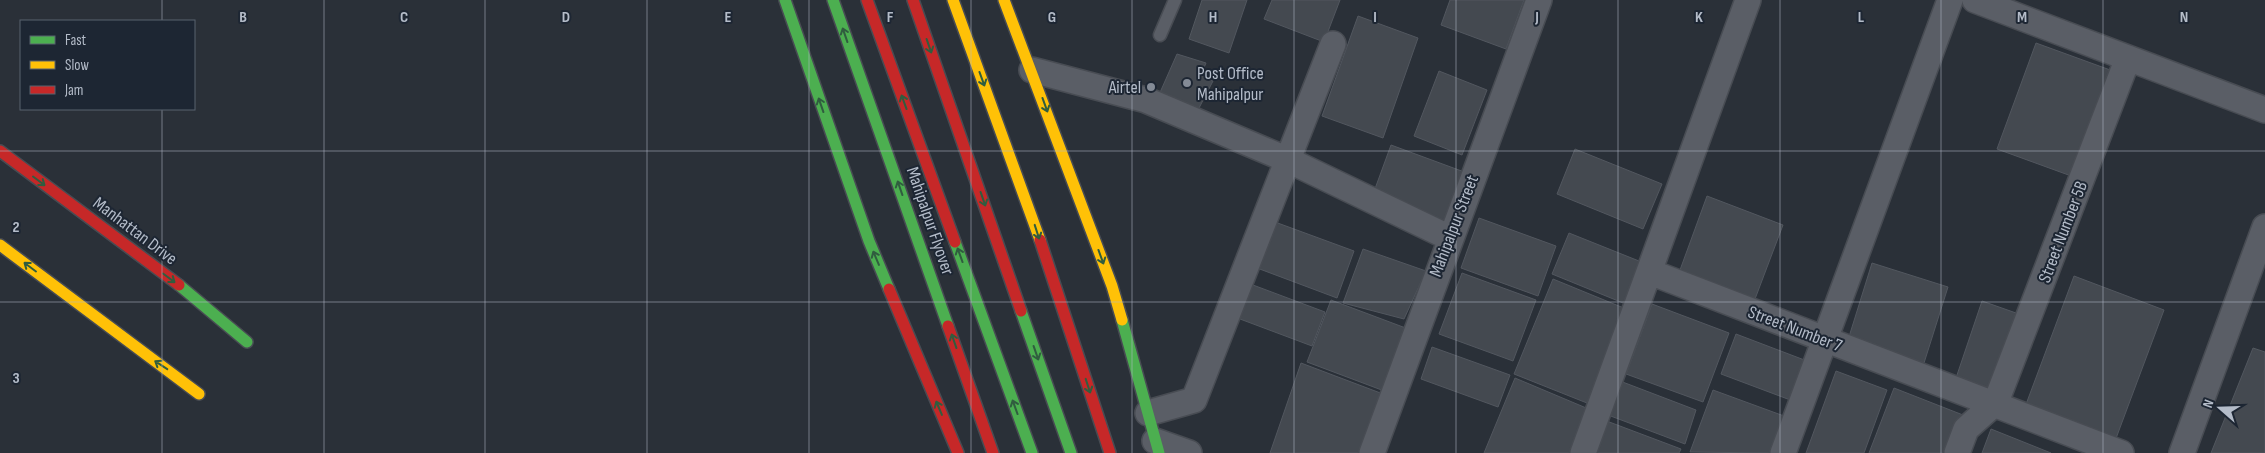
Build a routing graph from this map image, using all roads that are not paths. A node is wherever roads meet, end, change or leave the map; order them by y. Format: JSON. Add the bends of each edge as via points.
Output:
{"nodes":[{"id":1,"x":785,"y":0,"type":"edge"},
{"id":2,"x":832,"y":0,"type":"edge"},
{"id":3,"x":867,"y":0,"type":"edge"},
{"id":4,"x":913,"y":0,"type":"edge"},
{"id":5,"x":953,"y":0,"type":"edge"},
{"id":6,"x":1004,"y":0,"type":"edge"},
{"id":7,"x":1015,"y":0,"type":"edge"},
{"id":8,"x":1175,"y":0,"type":"edge"},
{"id":9,"x":1539,"y":0,"type":"edge"},
{"id":10,"x":1748,"y":0,"type":"edge"},
{"id":11,"x":1950,"y":0,"type":"edge"},
{"id":12,"x":1975,"y":0,"type":"edge"},
{"id":13,"x":1160,"y":35,"type":"dead end"},
{"id":14,"x":1333,"y":44,"type":"dead end"},
{"id":15,"x":2128,"y":58,"type":"junction"},
{"id":16,"x":1030,"y":65,"type":"junction"},
{"id":17,"x":2265,"y":110,"type":"edge"},
{"id":18,"x":0,"y":151,"type":"edge"},
{"id":19,"x":1288,"y":160,"type":"junction"},
{"id":20,"x":2265,"y":227,"type":"edge"},
{"id":21,"x":1450,"y":238,"type":"junction"},
{"id":22,"x":0,"y":244,"type":"edge"},
{"id":23,"x":1650,"y":272,"type":"junction"},
{"id":24,"x":1824,"y":340,"type":"junction"},
{"id":25,"x":247,"y":342,"type":"dead end"},
{"id":26,"x":199,"y":394,"type":"dead end"},
{"id":27,"x":1994,"y":404,"type":"junction"},
{"id":28,"x":1148,"y":413,"type":"junction"},
{"id":29,"x":1157,"y":447,"type":"edge"},
{"id":30,"x":958,"y":453,"type":"edge"},
{"id":31,"x":993,"y":453,"type":"edge"},
{"id":32,"x":1032,"y":453,"type":"edge"},
{"id":33,"x":1071,"y":453,"type":"edge"},
{"id":34,"x":1110,"y":453,"type":"edge"},
{"id":35,"x":1189,"y":453,"type":"edge"},
{"id":36,"x":1372,"y":453,"type":"edge"},
{"id":37,"x":1583,"y":453,"type":"edge"},
{"id":38,"x":1783,"y":453,"type":"edge"},
{"id":39,"x":1957,"y":453,"type":"edge"},
{"id":40,"x":2121,"y":453,"type":"edge"},
{"id":41,"x":2182,"y":453,"type":"edge"}],
"edges":[{"from":30,"to":1,"type":"main road","one_way":true,"via":[[869,241]]},
{"from":31,"to":2,"type":"main road","name":"Mahipalpur Flyover","one_way":true},
{"from":32,"to":3,"type":"main road","one_way":true},
{"from":4,"to":33,"type":"main road","one_way":true},
{"from":5,"to":34,"type":"main road","one_way":true,"via":[[1027,202]]},
{"from":6,"to":16,"type":"main road"},
{"from":7,"to":16,"type":"main road","via":[[1016,17]]},
{"from":8,"to":13,"type":"lane"},
{"from":9,"to":21,"type":"street","name":"Mahipalpur Street"},
{"from":10,"to":23,"type":"street"},
{"from":11,"to":24,"type":"street"},
{"from":12,"to":15,"type":"street"},
{"from":14,"to":19,"type":"street"},
{"from":15,"to":17,"type":"street"},
{"from":15,"to":27,"type":"street","name":"Street Number 5B"},
{"from":16,"to":19,"type":"street","via":[[1146,100]]},
{"from":16,"to":28,"type":"main road","one_way":true,"via":[[1112,286]]},
{"from":18,"to":25,"type":"main road","name":"Manhattan Drive","one_way":true,"via":[[198,299]]},
{"from":19,"to":21,"type":"street"},
{"from":19,"to":28,"type":"street","via":[[1194,400]]},
{"from":20,"to":41,"type":"street"},
{"from":21,"to":36,"type":"street","name":"Mahipalpur Street"},
{"from":26,"to":22,"type":"main road","one_way":true},
{"from":23,"to":24,"type":"street","name":"Street Number 7"},
{"from":23,"to":37,"type":"street"},
{"from":24,"to":27,"type":"street","name":"Street Number 7"},
{"from":24,"to":38,"type":"street"},
{"from":27,"to":39,"type":"street","via":[[1966,429]]},
{"from":27,"to":40,"type":"street","name":"Street Number 7"},
{"from":28,"to":29,"type":"main road"},
{"from":29,"to":35,"type":"street"}]}
